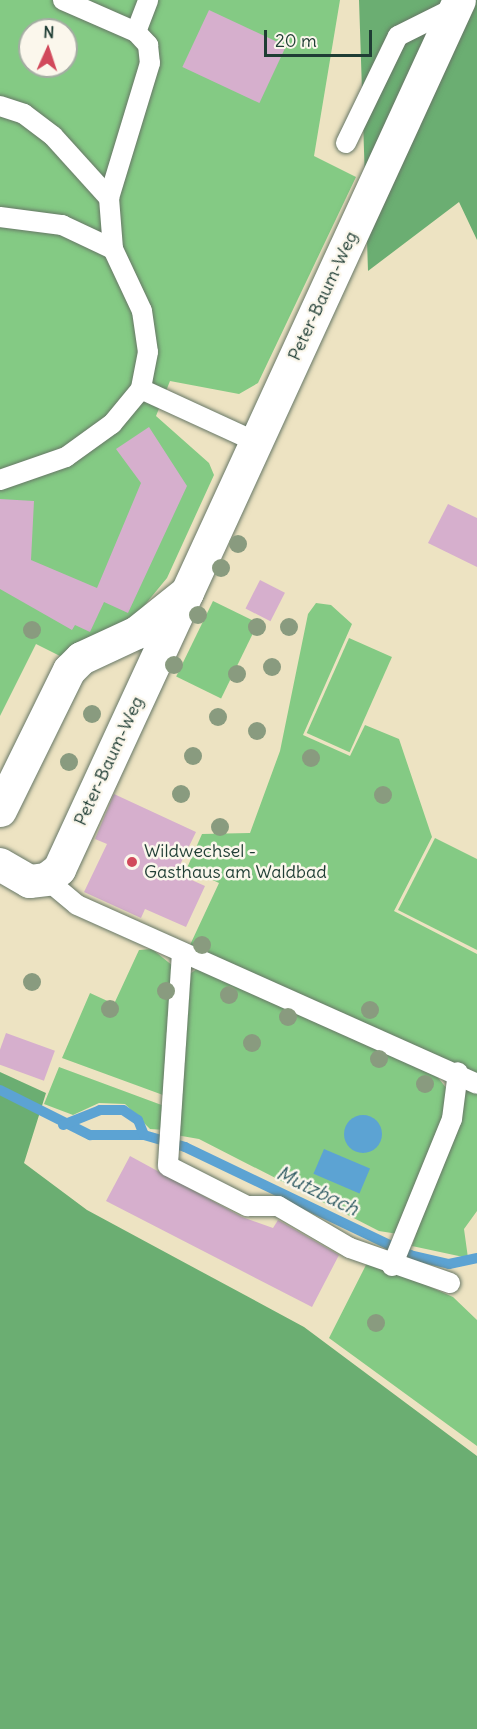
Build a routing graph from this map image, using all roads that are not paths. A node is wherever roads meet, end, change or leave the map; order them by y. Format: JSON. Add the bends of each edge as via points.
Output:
{"nodes":[{"id":1,"x":63,"y":0,"type":"edge"},
{"id":2,"x":148,"y":0,"type":"edge"},
{"id":3,"x":450,"y":2,"type":"edge"},
{"id":4,"x":136,"y":32,"type":"junction"},
{"id":5,"x":0,"y":106,"type":"edge"},
{"id":6,"x":346,"y":143,"type":"dead end"},
{"id":7,"x":109,"y":198,"type":"junction"},
{"id":8,"x":0,"y":217,"type":"edge"},
{"id":9,"x":113,"y":249,"type":"junction"},
{"id":10,"x":141,"y":389,"type":"junction"},
{"id":11,"x":256,"y":442,"type":"junction"},
{"id":12,"x":0,"y":480,"type":"edge"},
{"id":13,"x":187,"y":592,"type":"junction"},
{"id":14,"x":0,"y":810,"type":"edge"},
{"id":15,"x":0,"y":864,"type":"edge"},
{"id":16,"x":46,"y":879,"type":"junction"},
{"id":17,"x":182,"y":953,"type":"junction"},
{"id":18,"x":458,"y":1072,"type":"junction"},
{"id":19,"x":477,"y":1084,"type":"edge"},
{"id":20,"x":394,"y":1262,"type":"junction"},
{"id":21,"x":450,"y":1283,"type":"dead end"}],
"edges":[{"from":1,"to":4,"type":"lane"},
{"from":2,"to":4,"type":"lane"},
{"from":3,"to":6,"type":"lane","via":[[398,36]]},
{"from":3,"to":11,"type":"street","name":"Peter-Baum-Weg"},
{"from":4,"to":7,"type":"lane","via":[[148,45],[150,63]]},
{"from":5,"to":7,"type":"lane","via":[[24,114],[53,136]]},
{"from":7,"to":9,"type":"lane"},
{"from":8,"to":9,"type":"lane","via":[[62,225]]},
{"from":9,"to":10,"type":"lane","via":[[142,311],[148,352]]},
{"from":10,"to":11,"type":"lane"},
{"from":10,"to":12,"type":"lane","via":[[112,424],[66,457]]},
{"from":11,"to":13,"type":"street","name":"Peter-Baum-Weg"},
{"from":13,"to":14,"type":"street","name":"Peter-Baum-Weg","via":[[137,632],[81,658],[69,670]]},
{"from":13,"to":16,"type":"street","name":"Peter-Baum-Weg","via":[[59,869]]},
{"from":15,"to":16,"type":"street","via":[[29,881]]},
{"from":16,"to":17,"type":"lane","via":[[77,905]]},
{"from":17,"to":18,"type":"lane"},
{"from":17,"to":20,"type":"lane","via":[[167,1163],[245,1209],[278,1206]]},
{"from":18,"to":19,"type":"lane"},
{"from":18,"to":20,"type":"lane","via":[[452,1119]]},
{"from":20,"to":21,"type":"lane"}]}
